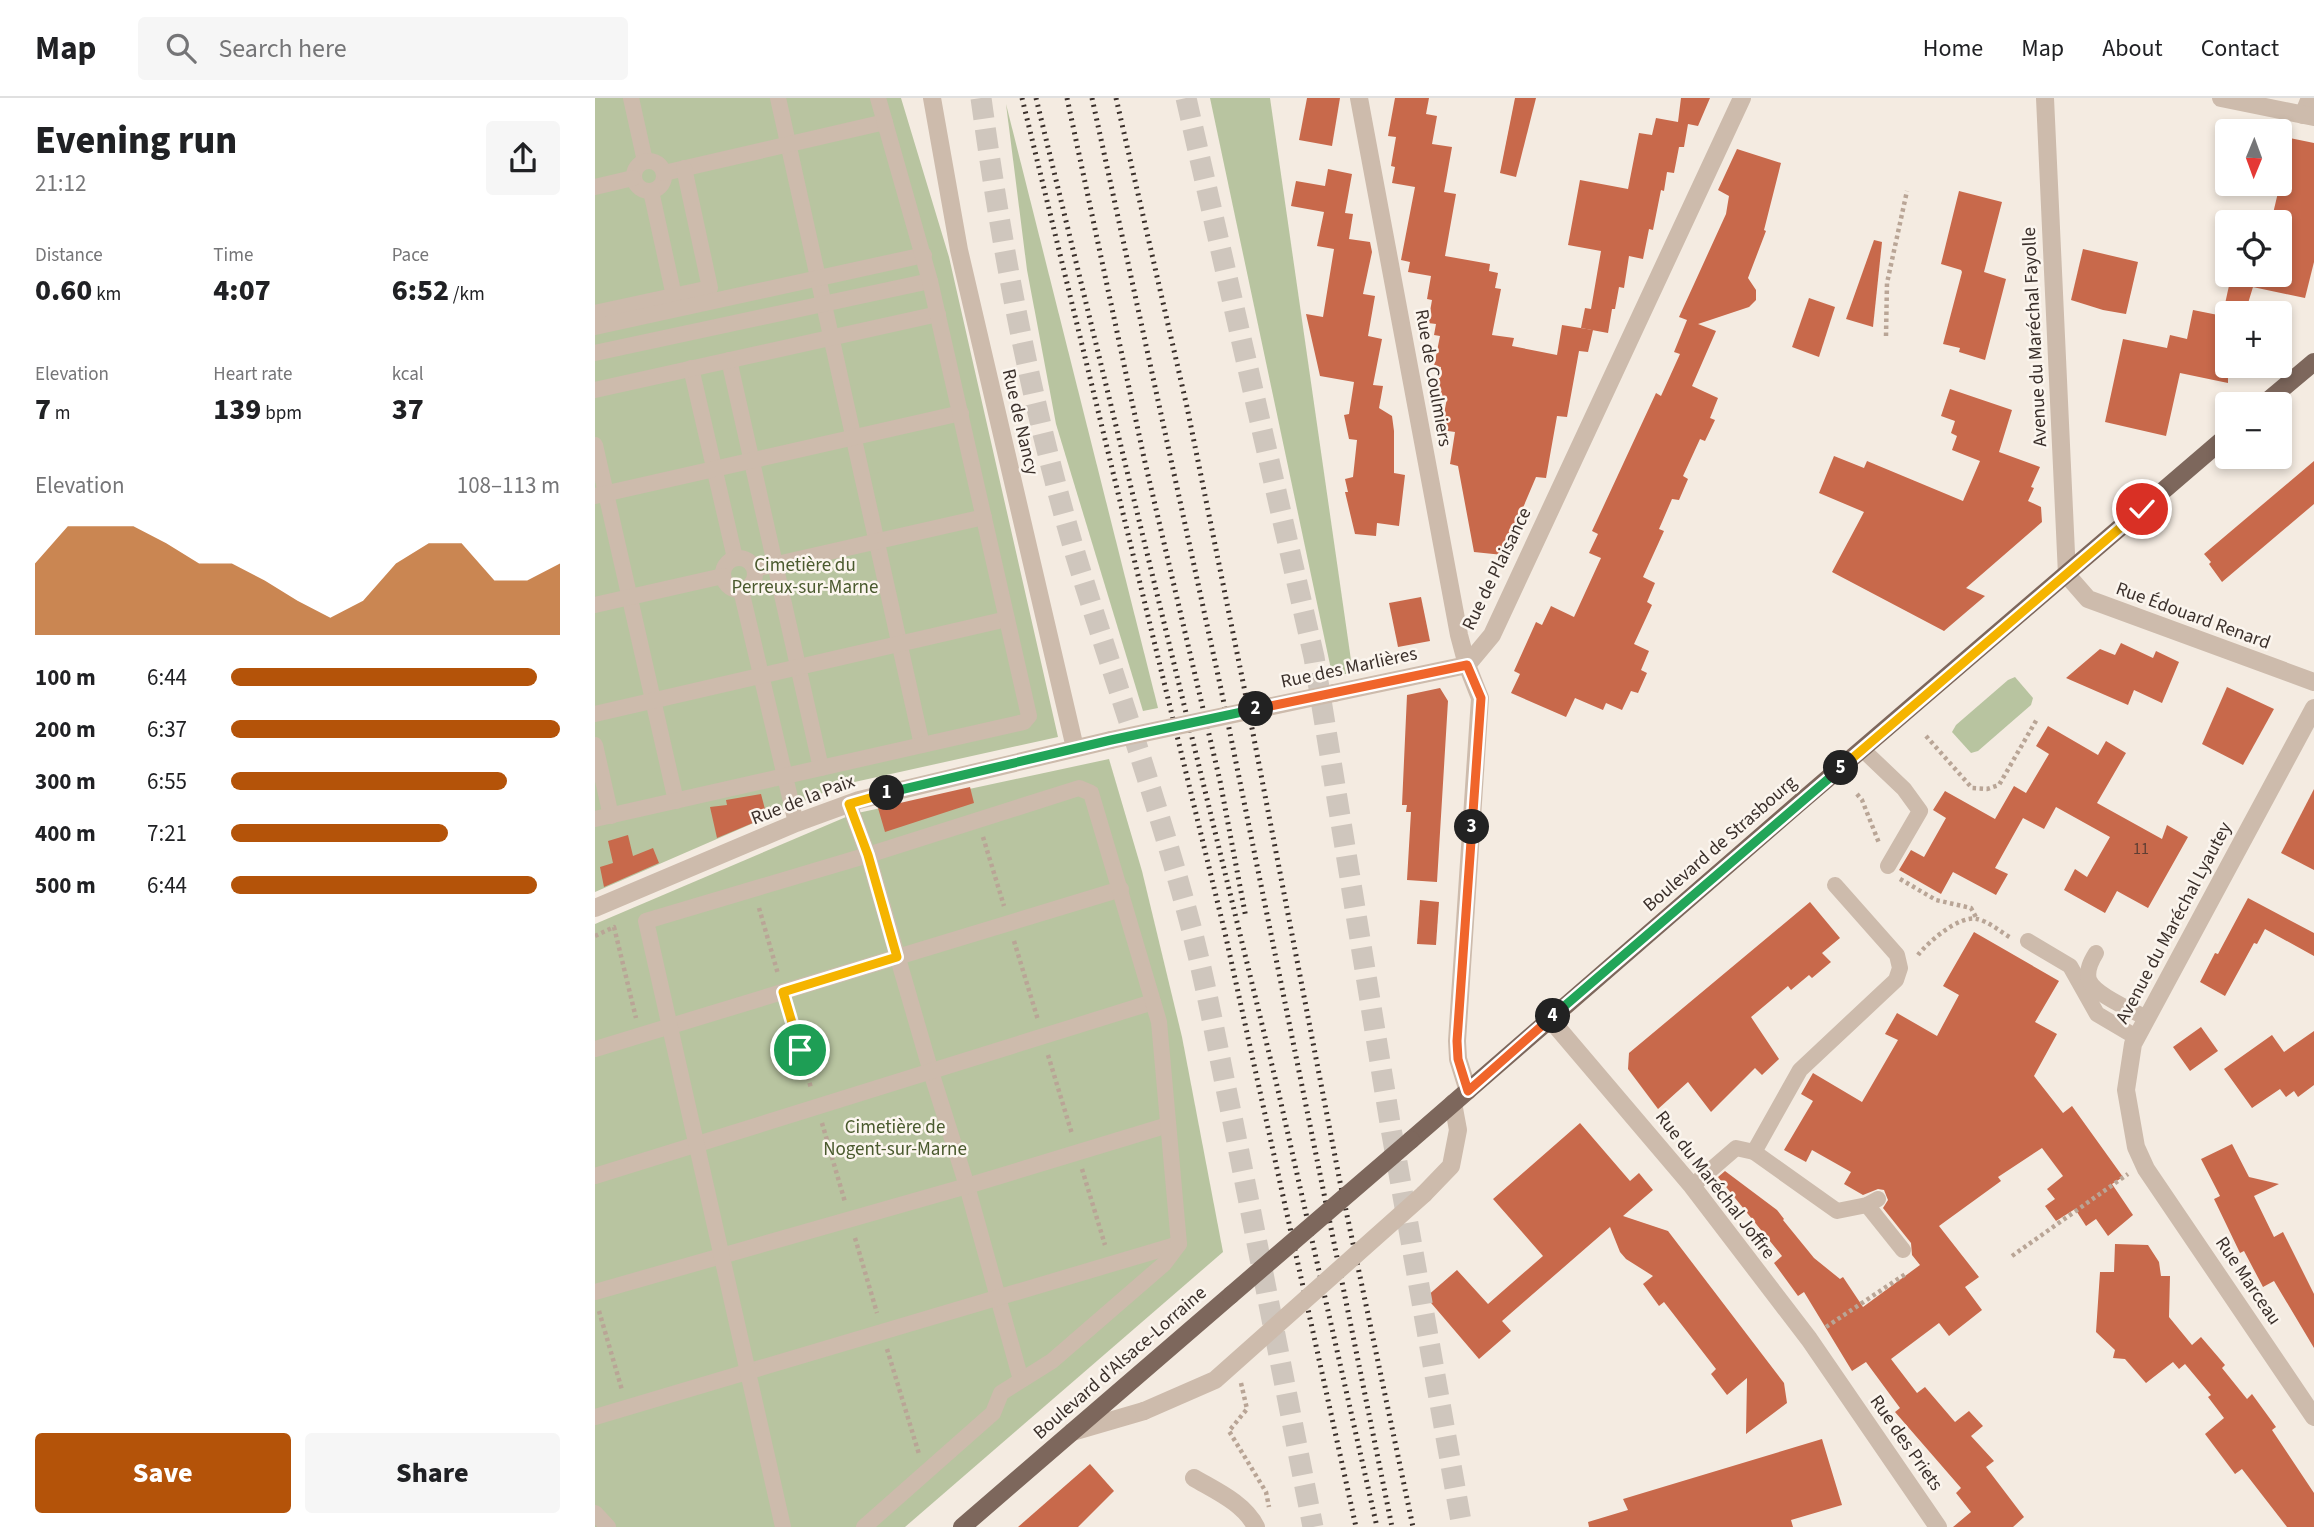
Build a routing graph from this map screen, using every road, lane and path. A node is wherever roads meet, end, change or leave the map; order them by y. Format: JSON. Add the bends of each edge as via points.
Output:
{"nodes":[{"id":1,"x":631,"y":98,"type":"edge"},
{"id":2,"x":778,"y":98,"type":"edge"},
{"id":3,"x":878,"y":98,"type":"edge"},
{"id":4,"x":1359,"y":98,"type":"edge"},
{"id":5,"x":1742,"y":98,"type":"edge"},
{"id":6,"x":2045,"y":98,"type":"edge"},
{"id":7,"x":2221,"y":98,"type":"edge"},
{"id":8,"x":931,"y":100,"type":"edge"},
{"id":9,"x":2309,"y":110,"type":"edge"},
{"id":10,"x":885,"y":122,"type":"junction"},
{"id":11,"x":788,"y":145,"type":"junction"},
{"id":12,"x":645,"y":160,"type":"junction"},
{"id":13,"x":684,"y":168,"type":"junction"},
{"id":14,"x":664,"y":173,"type":"junction"},
{"id":15,"x":633,"y":178,"type":"junction"},
{"id":16,"x":595,"y":187,"type":"edge"},
{"id":17,"x":650,"y":191,"type":"junction"},
{"id":18,"x":1907,"y":191,"type":"dead end"},
{"id":19,"x":924,"y":255,"type":"junction"},
{"id":20,"x":818,"y":278,"type":"junction"},
{"id":21,"x":930,"y":281,"type":"junction"},
{"id":22,"x":674,"y":296,"type":"junction"},
{"id":23,"x":824,"y":303,"type":"junction"},
{"id":24,"x":595,"y":313,"type":"edge"},
{"id":25,"x":938,"y":314,"type":"junction"},
{"id":26,"x":595,"y":327,"type":"edge"},
{"id":27,"x":1886,"y":336,"type":"dead end"},
{"id":28,"x":831,"y":337,"type":"junction"},
{"id":29,"x":595,"y":353,"type":"edge"},
{"id":30,"x":729,"y":360,"type":"junction"},
{"id":31,"x":2314,"y":362,"type":"edge"},
{"id":32,"x":691,"y":368,"type":"junction"},
{"id":33,"x":595,"y":390,"type":"edge"},
{"id":34,"x":2278,"y":392,"type":"edge"},
{"id":35,"x":961,"y":413,"type":"junction"},
{"id":36,"x":853,"y":437,"type":"junction"},
{"id":37,"x":595,"y":445,"type":"edge"},
{"id":38,"x":2215,"y":446,"type":"edge"},
{"id":39,"x":752,"y":461,"type":"junction"},
{"id":40,"x":714,"y":469,"type":"junction"},
{"id":41,"x":601,"y":495,"type":"edge"},
{"id":42,"x":984,"y":517,"type":"junction"},
{"id":43,"x":877,"y":541,"type":"junction"},
{"id":44,"x":735,"y":558,"type":"junction"},
{"id":45,"x":775,"y":564,"type":"junction"},
{"id":46,"x":755,"y":569,"type":"junction"},
{"id":47,"x":2067,"y":575,"type":"junction"},
{"id":48,"x":723,"y":576,"type":"junction"},
{"id":49,"x":741,"y":590,"type":"junction"},
{"id":50,"x":629,"y":597,"type":"junction"},
{"id":51,"x":595,"y":605,"type":"edge"},
{"id":52,"x":1007,"y":620,"type":"junction"},
{"id":53,"x":899,"y":643,"type":"junction"},
{"id":54,"x":1467,"y":665,"type":"junction"},
{"id":55,"x":799,"y":667,"type":"junction"},
{"id":56,"x":761,"y":676,"type":"junction"},
{"id":57,"x":2314,"y":682,"type":"edge"},
{"id":58,"x":653,"y":701,"type":"junction"},
{"id":59,"x":2314,"y":708,"type":"edge"},
{"id":60,"x":595,"y":714,"type":"edge"},
{"id":61,"x":2037,"y":719,"type":"dead end"},
{"id":62,"x":1926,"y":736,"type":"dead end"},
{"id":63,"x":595,"y":745,"type":"edge"},
{"id":64,"x":922,"y":745,"type":"junction"},
{"id":65,"x":1075,"y":748,"type":"junction"},
{"id":66,"x":1862,"y":750,"type":"junction"},
{"id":67,"x":821,"y":768,"type":"junction"},
{"id":68,"x":785,"y":776,"type":"junction"},
{"id":69,"x":675,"y":801,"type":"junction"},
{"id":70,"x":849,"y":804,"type":"junction"},
{"id":71,"x":603,"y":818,"type":"edge"},
{"id":72,"x":796,"y":823,"type":"junction"},
{"id":73,"x":868,"y":855,"type":"junction"},
{"id":74,"x":1888,"y":866,"type":"dead end"},
{"id":75,"x":1835,"y":885,"type":"dead end"},
{"id":76,"x":753,"y":889,"type":"junction"},
{"id":77,"x":1121,"y":889,"type":"junction"},
{"id":78,"x":595,"y":908,"type":"edge"},
{"id":79,"x":595,"y":936,"type":"edge"},
{"id":80,"x":2028,"y":941,"type":"joint"},
{"id":81,"x":2096,"y":953,"type":"dead end"},
{"id":82,"x":897,"y":957,"type":"junction"},
{"id":83,"x":1898,"y":962,"type":"junction"},
{"id":84,"x":783,"y":992,"type":"junction"},
{"id":85,"x":1153,"y":1002,"type":"junction"},
{"id":86,"x":2147,"y":1018,"type":"junction"},
{"id":87,"x":1550,"y":1019,"type":"junction"},
{"id":88,"x":670,"y":1027,"type":"junction"},
{"id":89,"x":641,"y":1036,"type":"junction"},
{"id":90,"x":2137,"y":1037,"type":"junction"},
{"id":91,"x":595,"y":1049,"type":"edge"},
{"id":92,"x":931,"y":1072,"type":"junction"},
{"id":93,"x":1468,"y":1091,"type":"junction"},
{"id":94,"x":1453,"y":1103,"type":"junction"},
{"id":95,"x":817,"y":1108,"type":"junction"},
{"id":96,"x":1168,"y":1125,"type":"junction"},
{"id":97,"x":696,"y":1144,"type":"junction"},
{"id":98,"x":1754,"y":1152,"type":"junction"},
{"id":99,"x":2145,"y":1166,"type":"junction"},
{"id":100,"x":595,"y":1176,"type":"edge"},
{"id":101,"x":967,"y":1186,"type":"junction"},
{"id":102,"x":1692,"y":1186,"type":"junction"},
{"id":103,"x":849,"y":1219,"type":"junction"},
{"id":104,"x":1305,"y":1232,"type":"joint"},
{"id":105,"x":1179,"y":1244,"type":"junction"},
{"id":106,"x":1903,"y":1250,"type":"dead end"},
{"id":107,"x":721,"y":1255,"type":"junction"},
{"id":108,"x":2012,"y":1256,"type":"dead end"},
{"id":109,"x":1907,"y":1273,"type":"dead end"},
{"id":110,"x":595,"y":1292,"type":"edge"},
{"id":111,"x":998,"y":1297,"type":"junction"},
{"id":112,"x":599,"y":1310,"type":"dead end"},
{"id":113,"x":882,"y":1332,"type":"junction"},
{"id":114,"x":1809,"y":1339,"type":"junction"},
{"id":115,"x":748,"y":1371,"type":"junction"},
{"id":116,"x":1021,"y":1380,"type":"junction"},
{"id":117,"x":1840,"y":1383,"type":"joint"},
{"id":118,"x":1243,"y":1385,"type":"dead end"},
{"id":119,"x":627,"y":1407,"type":"junction"},
{"id":120,"x":595,"y":1417,"type":"edge"},
{"id":121,"x":2314,"y":1417,"type":"edge"},
{"id":122,"x":1072,"y":1432,"type":"junction"},
{"id":123,"x":930,"y":1469,"type":"junction"},
{"id":124,"x":1194,"y":1478,"type":"dead end"},
{"id":125,"x":1269,"y":1511,"type":"dead end"},
{"id":126,"x":595,"y":1513,"type":"edge"},
{"id":127,"x":608,"y":1527,"type":"edge"},
{"id":128,"x":783,"y":1527,"type":"edge"},
{"id":129,"x":864,"y":1527,"type":"edge"},
{"id":130,"x":962,"y":1527,"type":"edge"},
{"id":131,"x":1256,"y":1527,"type":"edge"},
{"id":132,"x":1938,"y":1527,"type":"edge"}],
"edges":[{"from":1,"to":12,"type":"lane"},
{"from":2,"to":11,"type":"lane"},
{"from":3,"to":10,"type":"lane"},
{"from":4,"to":54,"type":"street","name":"Rue de Coulmiers"},
{"from":5,"to":54,"type":"street","name":"Rue de Plaisance","via":[[1492,635]]},
{"from":6,"to":47,"type":"street","name":"Avenue du Maréchal Fayolle"},
{"from":7,"to":9,"type":"street"},
{"from":8,"to":65,"type":"street","name":"Rue de Nancy","via":[[959,250]]},
{"from":10,"to":11,"type":"lane"},
{"from":10,"to":19,"type":"lane"},
{"from":11,"to":13,"type":"lane"},
{"from":11,"to":20,"type":"lane"},
{"from":12,"to":14,"type":"lane","via":[[659,164]]},
{"from":12,"to":15,"type":"lane","via":[[636,167]]},
{"from":13,"to":14,"type":"lane"},
{"from":13,"to":22,"type":"lane","via":[[710,288]]},
{"from":14,"to":17,"type":"lane","via":[[661,185]]},
{"from":15,"to":16,"type":"lane"},
{"from":15,"to":17,"type":"lane","via":[[639,188]]},
{"from":17,"to":22,"type":"lane"},
{"from":18,"to":27,"type":"path","via":[[1887,283]]},
{"from":19,"to":20,"type":"lane"},
{"from":19,"to":21,"type":"lane"},
{"from":20,"to":23,"type":"lane"},
{"from":20,"to":26,"type":"lane"},
{"from":21,"to":23,"type":"lane"},
{"from":21,"to":25,"type":"lane"},
{"from":22,"to":24,"type":"lane"},
{"from":23,"to":28,"type":"lane"},
{"from":23,"to":29,"type":"lane"},
{"from":25,"to":28,"type":"lane"},
{"from":25,"to":35,"type":"lane"},
{"from":28,"to":30,"type":"lane"},
{"from":28,"to":36,"type":"lane"},
{"from":30,"to":32,"type":"lane"},
{"from":30,"to":39,"type":"lane"},
{"from":31,"to":34,"type":"main road"},
{"from":32,"to":33,"type":"lane"},
{"from":32,"to":40,"type":"lane"},
{"from":35,"to":36,"type":"lane"},
{"from":35,"to":42,"type":"lane"},
{"from":36,"to":39,"type":"lane"},
{"from":36,"to":43,"type":"lane"},
{"from":37,"to":41,"type":"lane"},
{"from":38,"to":47,"type":"main road","name":"Boulevard de Strasbourg"},
{"from":39,"to":40,"type":"lane"},
{"from":39,"to":45,"type":"lane"},
{"from":40,"to":41,"type":"lane"},
{"from":40,"to":44,"type":"lane"},
{"from":41,"to":50,"type":"lane"},
{"from":42,"to":43,"type":"lane"},
{"from":42,"to":52,"type":"lane"},
{"from":43,"to":45,"type":"lane"},
{"from":43,"to":53,"type":"lane"},
{"from":44,"to":46,"type":"lane","via":[[743,557]]},
{"from":44,"to":48,"type":"lane","via":[[723,568]]},
{"from":45,"to":46,"type":"lane"},
{"from":45,"to":55,"type":"lane"},
{"from":46,"to":49,"type":"lane","via":[[751,584]]},
{"from":47,"to":57,"type":"street","name":"Rue Édouard Renard","via":[[2088,600]]},
{"from":47,"to":66,"type":"main road","name":"Boulevard de Strasbourg"},
{"from":48,"to":49,"type":"lane","via":[[727,585]]},
{"from":48,"to":50,"type":"lane"},
{"from":49,"to":56,"type":"lane"},
{"from":50,"to":51,"type":"lane"},
{"from":50,"to":58,"type":"lane"},
{"from":52,"to":53,"type":"lane"},
{"from":52,"to":64,"type":"lane","via":[[1029,716],[1024,722]]},
{"from":53,"to":55,"type":"lane"},
{"from":53,"to":64,"type":"lane"},
{"from":54,"to":65,"type":"street","name":"Rue des Marlières","bridge":true},
{"from":54,"to":93,"type":"street","via":[[1481,698],[1457,1041]]},
{"from":55,"to":56,"type":"lane"},
{"from":55,"to":67,"type":"lane"},
{"from":56,"to":58,"type":"lane"},
{"from":56,"to":68,"type":"lane"},
{"from":58,"to":60,"type":"lane"},
{"from":58,"to":69,"type":"lane"},
{"from":59,"to":86,"type":"street","name":"Avenue du Maréchal Lyautey"},
{"from":61,"to":62,"type":"path","via":[[2000,785],[1987,789],[1972,788]]},
{"from":63,"to":71,"type":"lane"},
{"from":64,"to":67,"type":"lane"},
{"from":65,"to":70,"type":"street","name":"Rue de la Paix"},
{"from":66,"to":74,"type":"lane","via":[[1904,789],[1920,811]]},
{"from":66,"to":87,"type":"main road","name":"Boulevard de Strasbourg"},
{"from":67,"to":68,"type":"lane"},
{"from":68,"to":69,"type":"lane"},
{"from":68,"to":72,"type":"lane"},
{"from":69,"to":71,"type":"lane"},
{"from":70,"to":72,"type":"street","name":"Rue de la Paix"},
{"from":70,"to":73,"type":"lane"},
{"from":72,"to":78,"type":"street","name":"Rue de la Paix"},
{"from":73,"to":76,"type":"lane"},
{"from":73,"to":77,"type":"lane","via":[[1079,788],[1091,793]]},
{"from":73,"to":82,"type":"lane"},
{"from":75,"to":83,"type":"lane","via":[[1897,955]]},
{"from":76,"to":84,"type":"path"},
{"from":76,"to":88,"type":"lane","via":[[646,921]]},
{"from":77,"to":82,"type":"lane"},
{"from":77,"to":85,"type":"lane"},
{"from":79,"to":89,"type":"path","via":[[614,927]]},
{"from":80,"to":83,"type":"path","via":[[2018,942],[1977,919],[1964,920],[1941,933],[1915,960]]},
{"from":80,"to":90,"type":"lane","via":[[2070,966],[2097,1014]]},
{"from":81,"to":86,"type":"lane","via":[[2088,966],[2089,980],[2097,991]]},
{"from":82,"to":84,"type":"lane"},
{"from":82,"to":92,"type":"lane"},
{"from":83,"to":98,"type":"lane","via":[[1896,980],[1800,1070]]},
{"from":84,"to":88,"type":"lane"},
{"from":84,"to":95,"type":"path"},
{"from":85,"to":92,"type":"lane"},
{"from":85,"to":96,"type":"lane","via":[[1159,1022]]},
{"from":86,"to":90,"type":"street","name":"Avenue du Maréchal Lyautey"},
{"from":87,"to":93,"type":"main road","name":"Boulevard de Strasbourg"},
{"from":87,"to":102,"type":"street","name":"Rue du Maréchal Joffre"},
{"from":88,"to":89,"type":"lane"},
{"from":88,"to":97,"type":"lane"},
{"from":89,"to":91,"type":"lane"},
{"from":90,"to":99,"type":"street","name":"Avenue du Maréchal Lyautey","via":[[2126,1090],[2136,1147]]},
{"from":92,"to":95,"type":"lane"},
{"from":92,"to":101,"type":"lane"},
{"from":93,"to":94,"type":"main road","name":"Boulevard de Strasbourg"},
{"from":94,"to":104,"type":"main road","name":"Boulevard de Strasbourg","bridge":true},
{"from":94,"to":122,"type":"street","bridge":true,"via":[[1458,1130],[1451,1166],[1215,1380],[1144,1410]]},
{"from":95,"to":97,"type":"lane"},
{"from":95,"to":103,"type":"path"},
{"from":96,"to":101,"type":"lane"},
{"from":96,"to":105,"type":"lane"},
{"from":97,"to":100,"type":"lane"},
{"from":97,"to":107,"type":"lane"},
{"from":98,"to":102,"type":"lane","via":[[1737,1148]]},
{"from":98,"to":106,"type":"lane","via":[[1837,1211],[1872,1202]]},
{"from":99,"to":108,"type":"path"},
{"from":99,"to":121,"type":"street","name":"Rue Marceau"},
{"from":101,"to":103,"type":"lane"},
{"from":101,"to":111,"type":"lane"},
{"from":102,"to":114,"type":"street","name":"Rue du Maréchal Joffre"},
{"from":103,"to":107,"type":"lane"},
{"from":103,"to":113,"type":"path"},
{"from":104,"to":122,"type":"main road","name":"Boulevard d'Alsace-Lorraine","bridge":true},
{"from":105,"to":111,"type":"lane"},
{"from":105,"to":116,"type":"lane","via":[[1164,1264],[1052,1361]]},
{"from":107,"to":110,"type":"lane"},
{"from":107,"to":115,"type":"lane"},
{"from":109,"to":114,"type":"path"},
{"from":111,"to":113,"type":"lane"},
{"from":111,"to":116,"type":"lane"},
{"from":112,"to":119,"type":"path"},
{"from":113,"to":115,"type":"lane"},
{"from":113,"to":123,"type":"path","via":[[917,1451]]},
{"from":114,"to":117,"type":"street","name":"Rue du Maréchal Joffre"},
{"from":115,"to":119,"type":"lane"},
{"from":115,"to":128,"type":"lane"},
{"from":116,"to":123,"type":"lane","via":[[1002,1393],[993,1413]]},
{"from":117,"to":132,"type":"street","name":"Rue des Priets"},
{"from":118,"to":125,"type":"path","via":[[1247,1409],[1229,1431],[1266,1492]]},
{"from":119,"to":120,"type":"lane"},
{"from":122,"to":130,"type":"main road","name":"Boulevard d'Alsace-Lorraine"},
{"from":123,"to":129,"type":"lane"},
{"from":124,"to":131,"type":"street","via":[[1229,1498]]},
{"from":126,"to":127,"type":"lane"}]}
